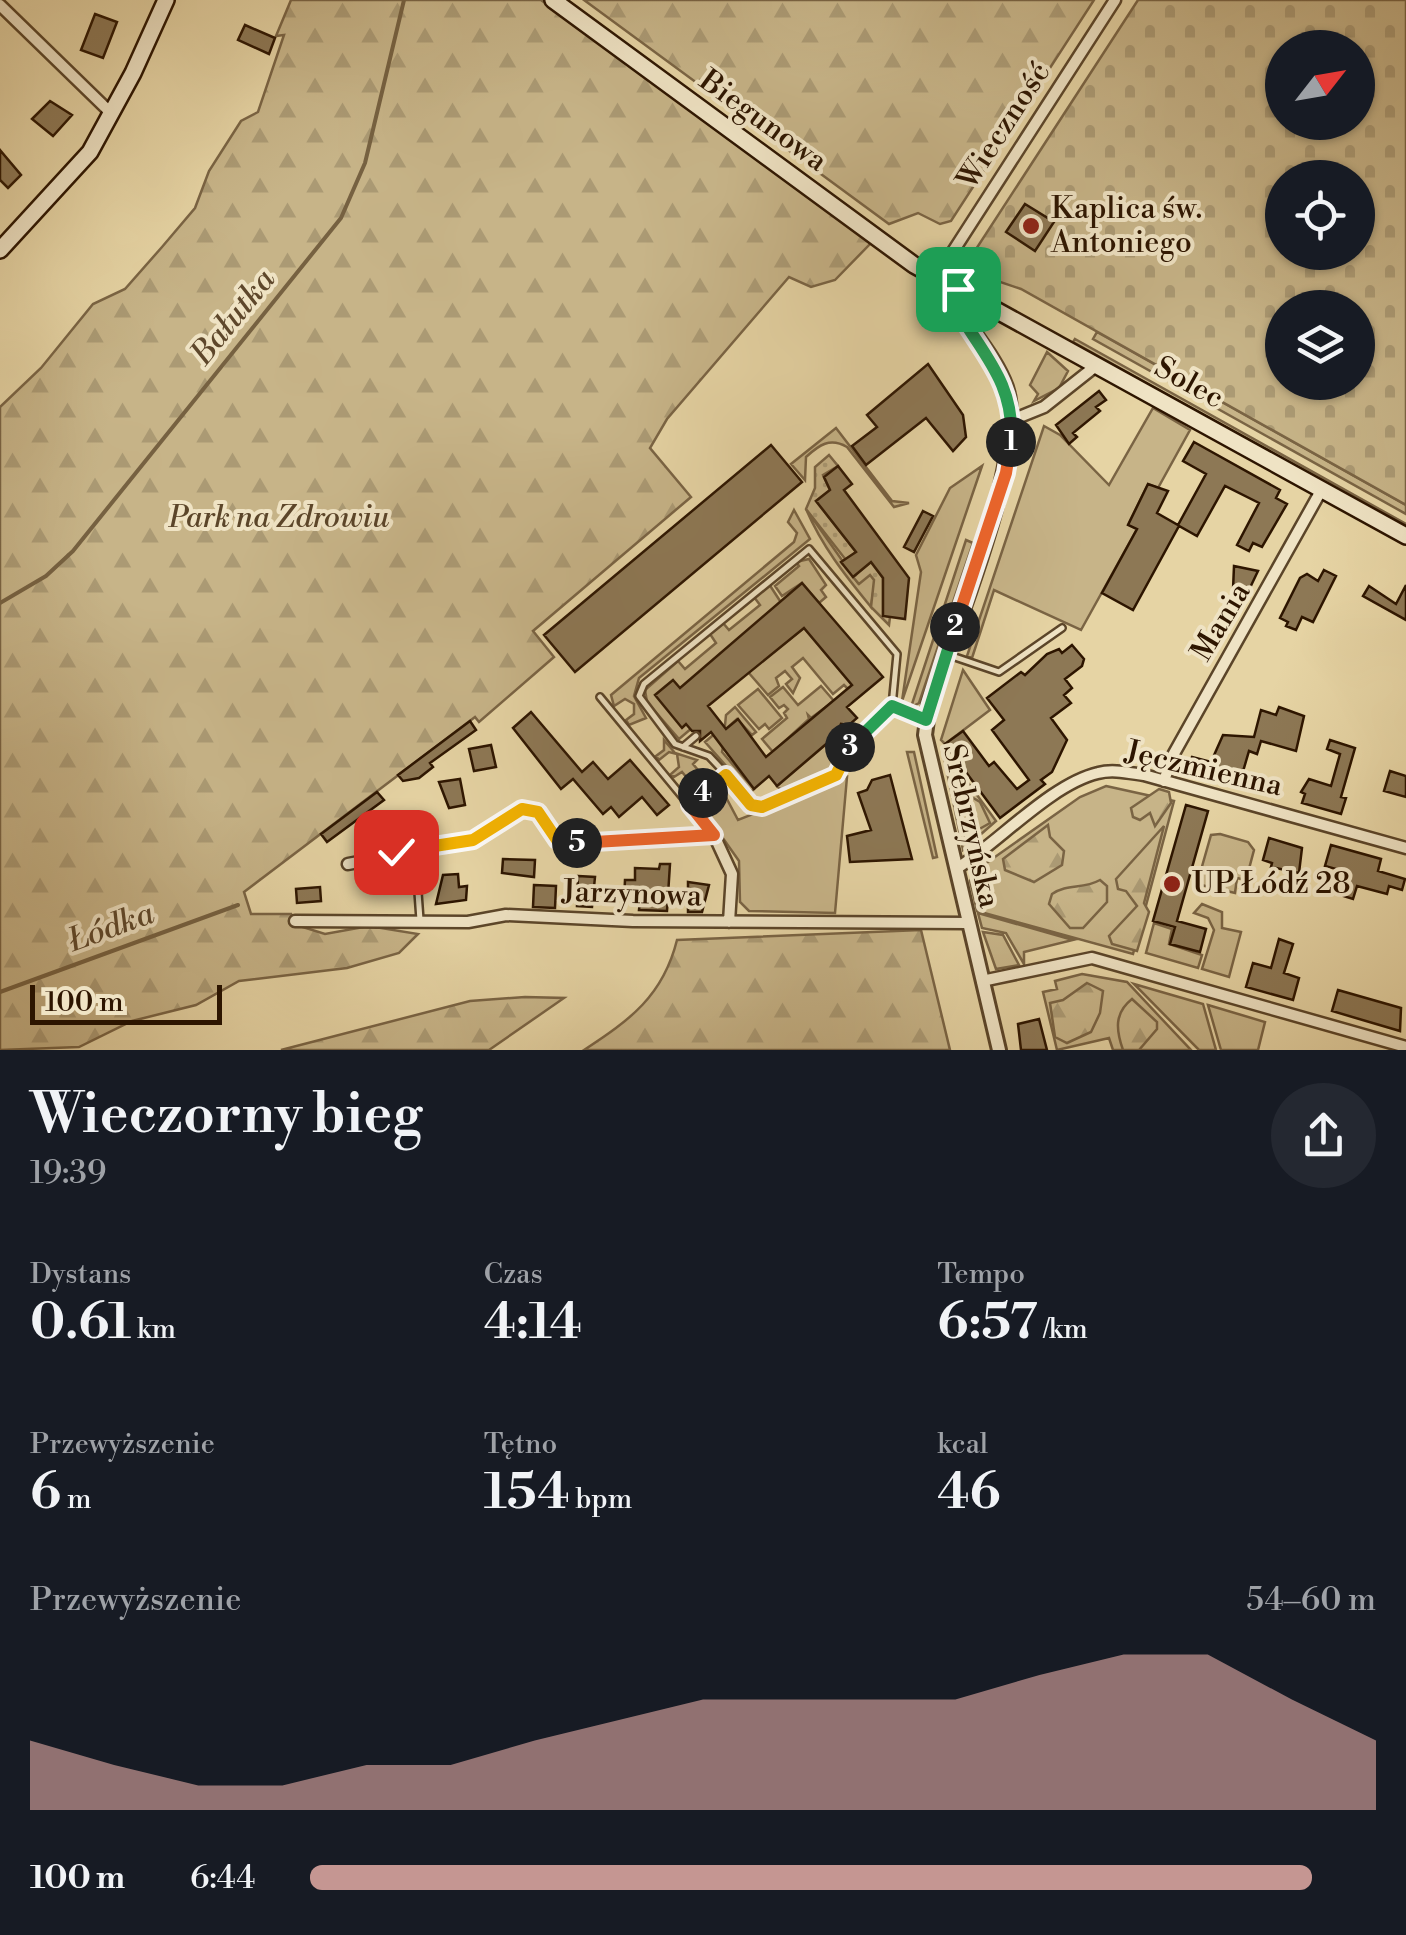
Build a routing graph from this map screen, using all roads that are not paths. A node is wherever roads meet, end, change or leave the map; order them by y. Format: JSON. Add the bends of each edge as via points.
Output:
{"nodes":[{"id":1,"x":166,"y":0,"type":"edge"},
{"id":2,"x":553,"y":0,"type":"edge"},
{"id":3,"x":1114,"y":0,"type":"edge"},
{"id":4,"x":0,"y":5,"type":"edge"},
{"id":5,"x":112,"y":114,"type":"junction"},
{"id":6,"x":0,"y":250,"type":"edge"},
{"id":7,"x":944,"y":282,"type":"junction"},
{"id":8,"x":956,"y":309,"type":"junction"},
{"id":9,"x":934,"y":321,"type":"dead end"},
{"id":10,"x":1097,"y":365,"type":"junction"},
{"id":11,"x":1012,"y":420,"type":"junction"},
{"id":12,"x":1322,"y":489,"type":"junction"},
{"id":13,"x":1406,"y":536,"type":"edge"},
{"id":14,"x":1062,"y":628,"type":"dead end"},
{"id":15,"x":946,"y":654,"type":"junction"},
{"id":16,"x":600,"y":696,"type":"dead end"},
{"id":17,"x":892,"y":706,"type":"junction"},
{"id":18,"x":926,"y":720,"type":"junction"},
{"id":19,"x":844,"y":729,"type":"dead end"},
{"id":20,"x":696,"y":736,"type":"dead end"},
{"id":21,"x":856,"y":742,"type":"junction"},
{"id":22,"x":682,"y":748,"type":"junction"},
{"id":23,"x":726,"y":775,"type":"junction"},
{"id":24,"x":1164,"y":780,"type":"junction"},
{"id":25,"x":690,"y":805,"type":"junction"},
{"id":26,"x":714,"y":835,"type":"junction"},
{"id":27,"x":557,"y":840,"type":"joint"},
{"id":28,"x":414,"y":848,"type":"junction"},
{"id":29,"x":1406,"y":848,"type":"edge"},
{"id":30,"x":348,"y":864,"type":"dead end"},
{"id":31,"x":956,"y":869,"type":"junction"},
{"id":32,"x":295,"y":921,"type":"dead end"},
{"id":33,"x":420,"y":922,"type":"junction"},
{"id":34,"x":729,"y":922,"type":"junction"},
{"id":35,"x":968,"y":923,"type":"junction"},
{"id":36,"x":982,"y":981,"type":"junction"},
{"id":37,"x":1406,"y":1047,"type":"edge"},
{"id":38,"x":999,"y":1050,"type":"edge"}],
"edges":[{"from":1,"to":5,"type":"main road"},
{"from":2,"to":7,"type":"main road","name":"Biegunowa"},
{"from":3,"to":7,"type":"street","name":"Wieczność","via":[[952,253]]},
{"from":4,"to":5,"type":"street"},
{"from":5,"to":6,"type":"main road","via":[[72,176]]},
{"from":7,"to":8,"type":"street","name":"Srebrzyńska"},
{"from":7,"to":10,"type":"main road","name":"Solec"},
{"from":8,"to":9,"type":"lane"},
{"from":8,"to":11,"type":"street","name":"Srebrzyńska","via":[[1003,380]]},
{"from":10,"to":11,"type":"street","via":[[1044,407]]},
{"from":10,"to":12,"type":"main road","name":"Solec"},
{"from":11,"to":15,"type":"street","name":"Srebrzyńska","via":[[1006,473]]},
{"from":12,"to":13,"type":"main road","name":"Solec"},
{"from":12,"to":24,"type":"street","name":"Mania"},
{"from":14,"to":15,"type":"lane","via":[[1003,672]]},
{"from":15,"to":18,"type":"street","name":"Srebrzyńska"},
{"from":16,"to":25,"type":"lane"},
{"from":17,"to":18,"type":"lane"},
{"from":17,"to":21,"type":"lane"},
{"from":17,"to":22,"type":"lane","via":[[897,654],[809,549],[644,684],[643,706]]},
{"from":18,"to":31,"type":"street","name":"Srebrzyńska","via":[[928,764]]},
{"from":19,"to":21,"type":"lane"},
{"from":20,"to":22,"type":"lane"},
{"from":21,"to":23,"type":"lane","via":[[836,775],[762,807],[751,805]]},
{"from":22,"to":23,"type":"lane","via":[[709,756]]},
{"from":23,"to":25,"type":"lane"},
{"from":24,"to":29,"type":"street","name":"Jęczmienna"},
{"from":24,"to":31,"type":"street","name":"Jęczmienna","via":[[1121,772],[1086,777]]},
{"from":25,"to":26,"type":"lane"},
{"from":26,"to":27,"type":"lane"},
{"from":26,"to":34,"type":"street","via":[[732,874]]},
{"from":27,"to":28,"type":"street","via":[[538,812],[522,809],[473,840]]},
{"from":28,"to":30,"type":"street"},
{"from":28,"to":33,"type":"lane"},
{"from":31,"to":35,"type":"street","name":"Srebrzyńska"},
{"from":32,"to":33,"type":"street","name":"Jarzynowa"},
{"from":33,"to":34,"type":"street","name":"Jarzynowa","via":[[506,916]]},
{"from":34,"to":35,"type":"street","name":"Jarzynowa"},
{"from":35,"to":36,"type":"street","name":"Srebrzyńska"},
{"from":36,"to":37,"type":"street","via":[[1092,958]]},
{"from":36,"to":38,"type":"street","name":"Srebrzyńska"}]}
